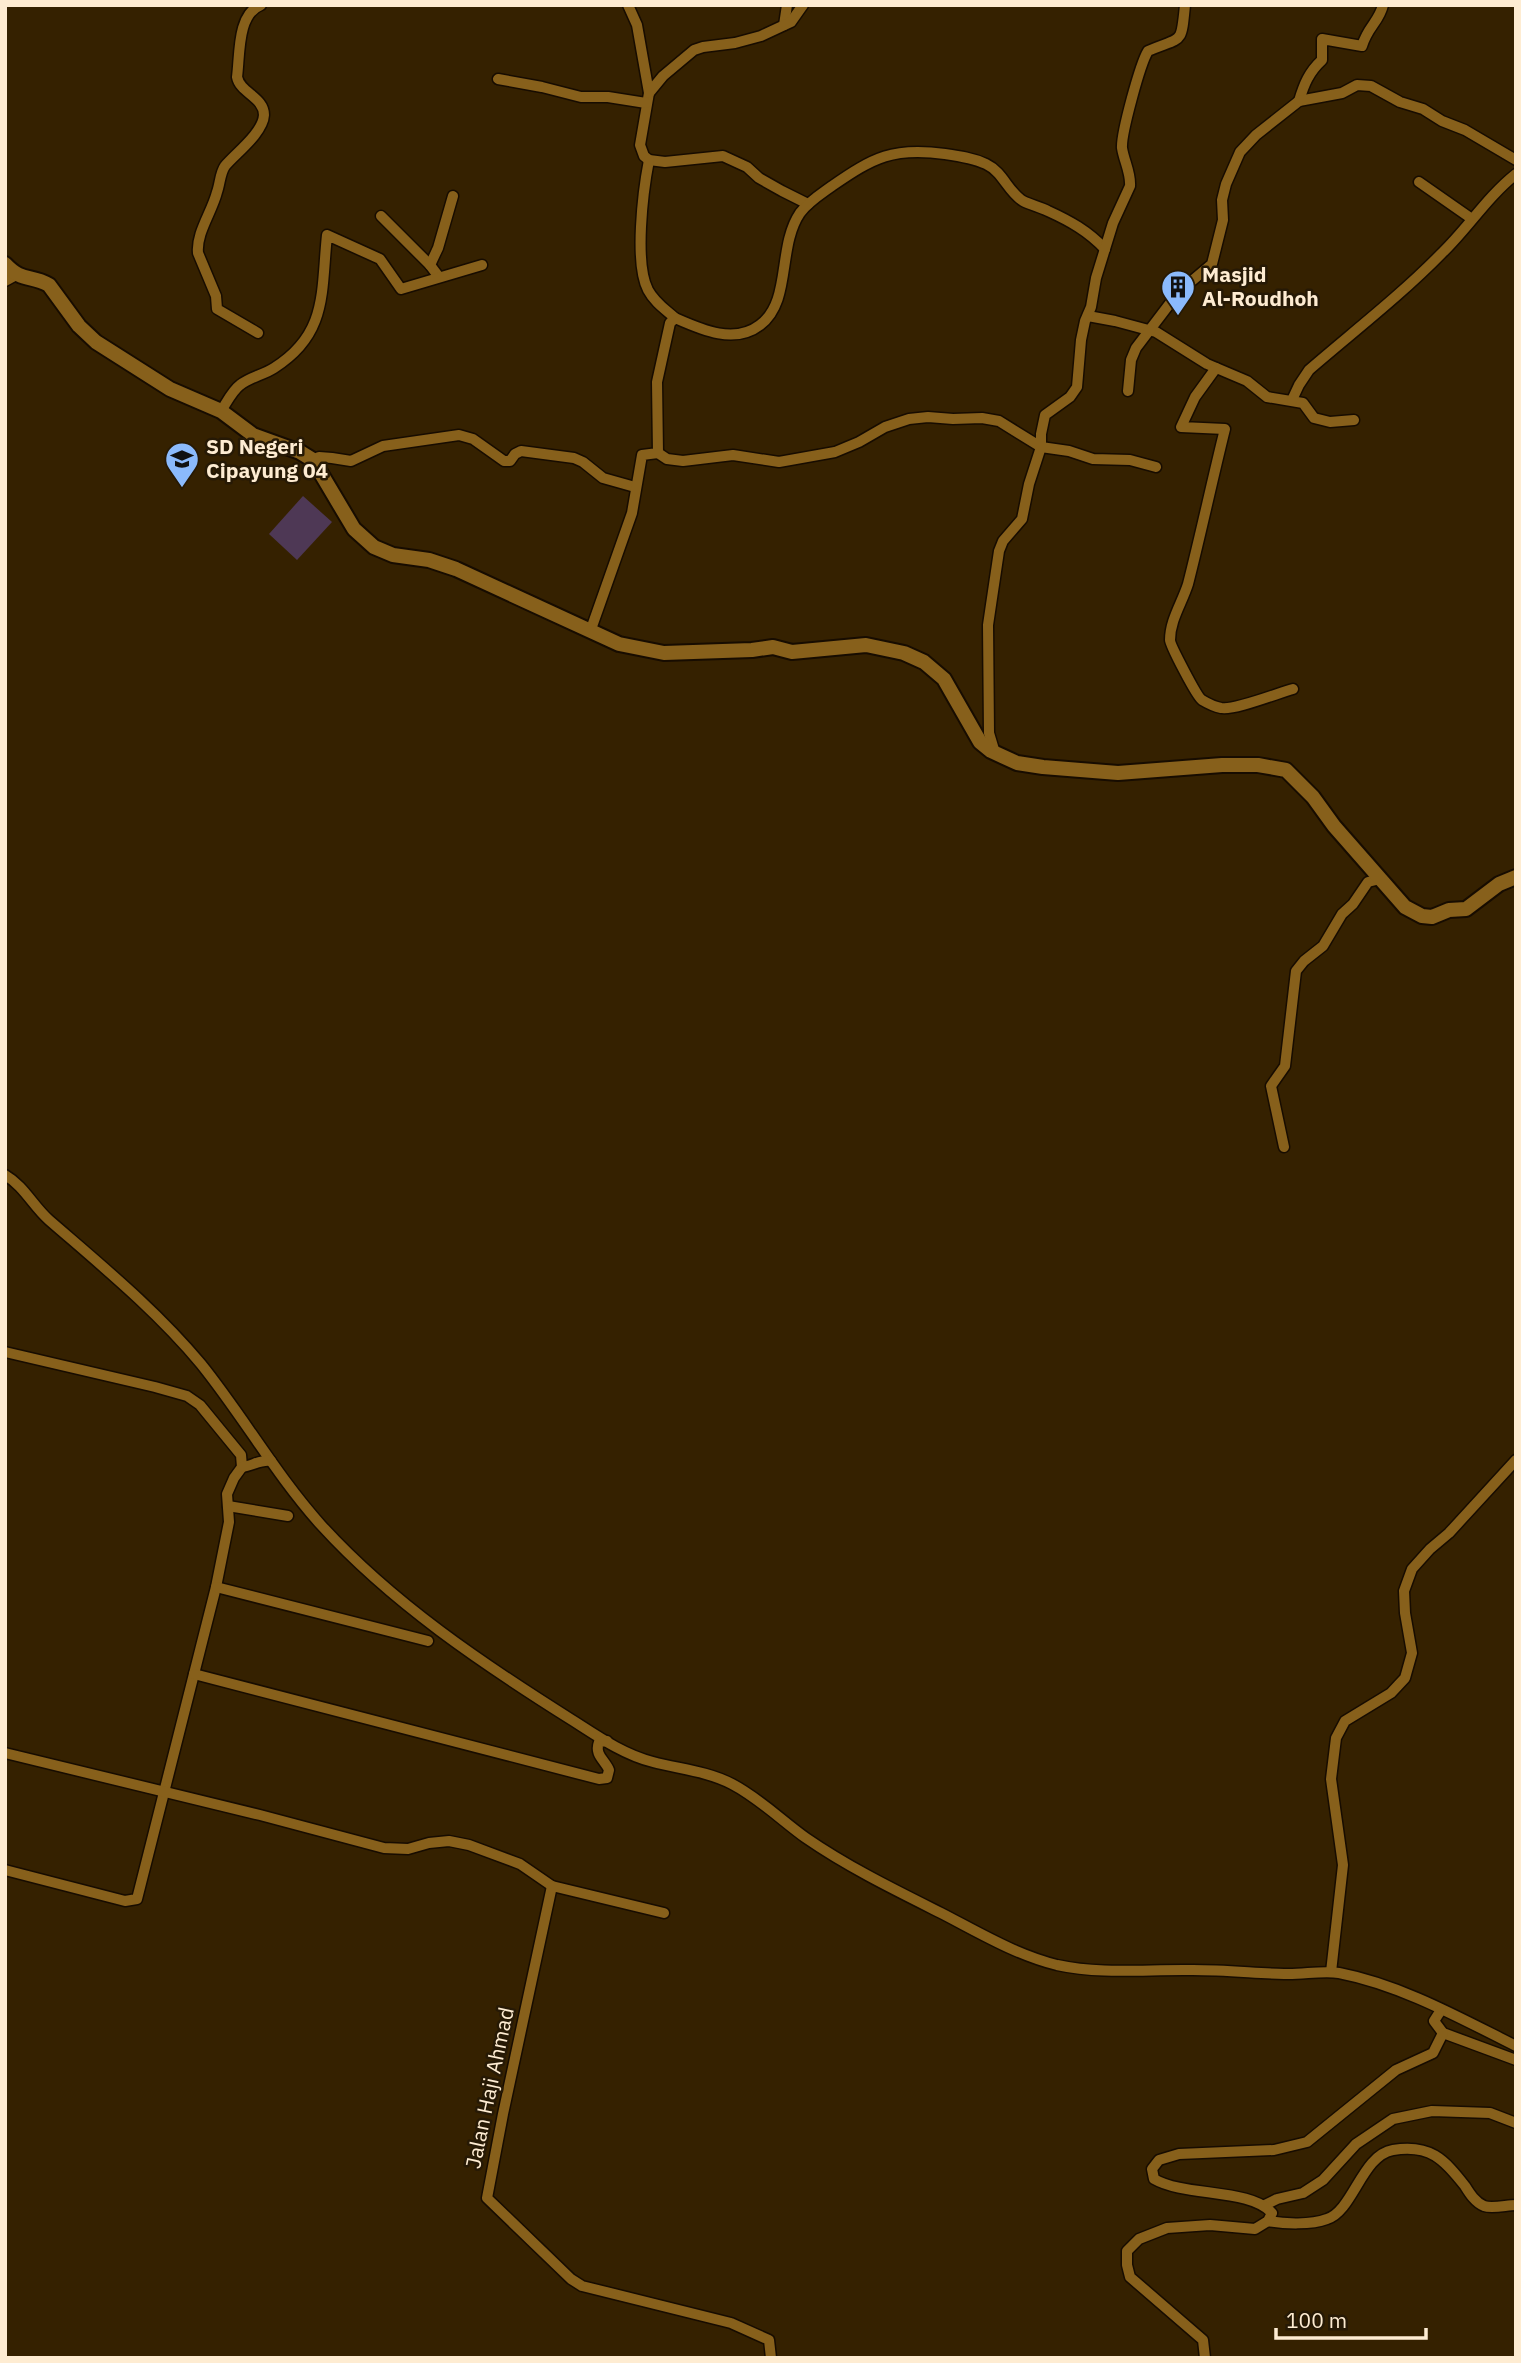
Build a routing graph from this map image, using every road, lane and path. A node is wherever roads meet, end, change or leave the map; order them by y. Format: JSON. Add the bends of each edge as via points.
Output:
{"nodes":[{"id":1,"x":261,"y":5,"type":"edge"},
{"id":2,"x":628,"y":5,"type":"edge"},
{"id":3,"x":787,"y":5,"type":"edge"},
{"id":4,"x":803,"y":5,"type":"edge"},
{"id":5,"x":1185,"y":5,"type":"edge"},
{"id":6,"x":1383,"y":5,"type":"edge"},
{"id":7,"x":784,"y":25,"type":"junction"},
{"id":8,"x":498,"y":79,"type":"dead end"},
{"id":9,"x":648,"y":98,"type":"junction"},
{"id":10,"x":1299,"y":101,"type":"junction"},
{"id":11,"x":649,"y":160,"type":"junction"},
{"id":12,"x":1516,"y":160,"type":"edge"},
{"id":13,"x":1516,"y":174,"type":"edge"},
{"id":14,"x":1419,"y":183,"type":"dead end"},
{"id":15,"x":453,"y":196,"type":"dead end"},
{"id":16,"x":808,"y":204,"type":"junction"},
{"id":17,"x":381,"y":216,"type":"dead end"},
{"id":18,"x":1472,"y":219,"type":"junction"},
{"id":19,"x":1105,"y":249,"type":"junction"},
{"id":20,"x":430,"y":265,"type":"junction"},
{"id":21,"x":482,"y":265,"type":"dead end"},
{"id":22,"x":9,"y":273,"type":"edge"},
{"id":23,"x":439,"y":277,"type":"junction"},
{"id":24,"x":1088,"y":316,"type":"junction"},
{"id":25,"x":675,"y":318,"type":"junction"},
{"id":26,"x":1149,"y":330,"type":"junction"},
{"id":27,"x":258,"y":333,"type":"dead end"},
{"id":28,"x":1216,"y":369,"type":"junction"},
{"id":29,"x":1128,"y":391,"type":"dead end"},
{"id":30,"x":1292,"y":400,"type":"junction"},
{"id":31,"x":221,"y":411,"type":"junction"},
{"id":32,"x":1353,"y":420,"type":"dead end"},
{"id":33,"x":1041,"y":447,"type":"junction"},
{"id":34,"x":658,"y":453,"type":"junction"},
{"id":35,"x":313,"y":460,"type":"junction"},
{"id":36,"x":1156,"y":467,"type":"dead end"},
{"id":37,"x":635,"y":487,"type":"junction"},
{"id":38,"x":590,"y":632,"type":"junction"},
{"id":39,"x":1293,"y":689,"type":"dead end"},
{"id":40,"x":995,"y":753,"type":"junction"},
{"id":41,"x":1516,"y":877,"type":"edge"},
{"id":42,"x":1380,"y":879,"type":"junction"},
{"id":43,"x":1284,"y":1147,"type":"dead end"},
{"id":44,"x":5,"y":1175,"type":"edge"},
{"id":45,"x":5,"y":1352,"type":"edge"},
{"id":46,"x":1516,"y":1460,"type":"edge"},
{"id":47,"x":271,"y":1461,"type":"junction"},
{"id":48,"x":242,"y":1467,"type":"junction"},
{"id":49,"x":228,"y":1506,"type":"junction"},
{"id":50,"x":288,"y":1516,"type":"dead end"},
{"id":51,"x":216,"y":1587,"type":"junction"},
{"id":52,"x":428,"y":1641,"type":"dead end"},
{"id":53,"x":194,"y":1674,"type":"junction"},
{"id":54,"x":607,"y":1741,"type":"junction"},
{"id":55,"x":5,"y":1753,"type":"edge"},
{"id":56,"x":164,"y":1792,"type":"junction"},
{"id":57,"x":5,"y":1870,"type":"edge"},
{"id":58,"x":552,"y":1886,"type":"junction"},
{"id":59,"x":664,"y":1913,"type":"dead end"},
{"id":60,"x":1331,"y":1972,"type":"junction"},
{"id":61,"x":1441,"y":2010,"type":"junction"},
{"id":62,"x":1443,"y":2033,"type":"junction"},
{"id":63,"x":1516,"y":2046,"type":"edge"},
{"id":64,"x":1516,"y":2060,"type":"edge"},
{"id":65,"x":1516,"y":2123,"type":"edge"},
{"id":66,"x":1516,"y":2205,"type":"edge"},
{"id":67,"x":1265,"y":2206,"type":"junction"},
{"id":68,"x":1268,"y":2221,"type":"junction"},
{"id":69,"x":771,"y":2358,"type":"edge"},
{"id":70,"x":1205,"y":2358,"type":"edge"}],
"edges":[{"from":1,"to":27,"type":"street","via":[[245,19],[237,77],[262,106],[262,124],[224,168],[197,247],[217,309]]},
{"from":2,"to":9,"type":"street","via":[[636,25]]},
{"from":3,"to":7,"type":"street"},
{"from":4,"to":7,"type":"street","via":[[795,19]]},
{"from":5,"to":19,"type":"street","via":[[1182,35],[1148,51],[1142,65],[1122,146],[1130,186]]},
{"from":6,"to":10,"type":"street","via":[[1362,46],[1322,39],[1322,60],[1304,82]]},
{"from":7,"to":9,"type":"street","via":[[748,40],[694,50],[663,76]]},
{"from":8,"to":9,"type":"street","via":[[581,97]]},
{"from":9,"to":11,"type":"street","via":[[640,145]]},
{"from":10,"to":12,"type":"street","via":[[1357,85],[1371,86],[1465,130]]},
{"from":10,"to":26,"type":"street","via":[[1240,152],[1226,184],[1212,264],[1187,285]]},
{"from":11,"to":16,"type":"street","via":[[723,156]]},
{"from":11,"to":25,"type":"street","via":[[643,278],[657,304]]},
{"from":13,"to":18,"type":"street"},
{"from":14,"to":18,"type":"street"},
{"from":15,"to":20,"type":"street"},
{"from":16,"to":19,"type":"street","via":[[883,156],[921,151],[961,156],[993,168],[1023,201],[1074,224]]},
{"from":16,"to":25,"type":"street","via":[[799,215],[788,247],[779,301],[758,327],[739,334],[719,334]]},
{"from":17,"to":20,"type":"street"},
{"from":18,"to":30,"type":"street","via":[[1427,268],[1309,370]]},
{"from":19,"to":24,"type":"street"},
{"from":20,"to":23,"type":"street"},
{"from":21,"to":23,"type":"street"},
{"from":22,"to":31,"type":"street","via":[[49,285],[84,332],[104,348],[170,389]]},
{"from":23,"to":31,"type":"street","via":[[401,289],[380,259],[327,235],[311,334],[292,357],[237,387]]},
{"from":24,"to":26,"type":"street"},
{"from":24,"to":33,"type":"street","via":[[1077,387],[1045,415]]},
{"from":25,"to":34,"type":"street","via":[[668,326],[658,374]]},
{"from":26,"to":28,"type":"street"},
{"from":26,"to":29,"type":"street","via":[[1131,360]]},
{"from":28,"to":30,"type":"street","via":[[1247,382],[1267,397]]},
{"from":28,"to":39,"type":"street","via":[[1195,397],[1181,427],[1225,429],[1170,642],[1200,699],[1222,708],[1233,709]]},
{"from":30,"to":32,"type":"street","via":[[1303,403],[1314,418]]},
{"from":31,"to":35,"type":"street","via":[[253,435]]},
{"from":33,"to":34,"type":"street","via":[[995,420],[928,416],[893,424],[835,452],[779,462],[733,455],[683,461]]},
{"from":33,"to":36,"type":"street"},
{"from":33,"to":40,"type":"street","via":[[1022,519],[1003,541],[995,576],[988,637],[989,733]]},
{"from":34,"to":37,"type":"street","via":[[642,455]]},
{"from":35,"to":37,"type":"street","via":[[351,461],[383,446],[459,435],[473,439],[504,461],[521,451],[574,458],[603,478]]},
{"from":35,"to":38,"type":"street","via":[[355,529],[374,547],[456,569]]},
{"from":37,"to":38,"type":"street","via":[[632,513]]},
{"from":38,"to":40,"type":"street","via":[[619,644],[664,653],[774,647],[803,652],[866,645],[894,650],[937,672],[952,690],[976,737]]},
{"from":40,"to":42,"type":"street","via":[[1017,763],[1118,773],[1222,765],[1286,770]]},
{"from":41,"to":42,"type":"street","via":[[1466,909],[1432,916],[1405,907]]},
{"from":42,"to":43,"type":"street","via":[[1368,882],[1323,946],[1296,971],[1284,1066],[1271,1086]]},
{"from":44,"to":47,"type":"street","via":[[43,1216],[145,1304],[186,1347]]},
{"from":45,"to":48,"type":"street","via":[[187,1396],[200,1405],[241,1455]]},
{"from":46,"to":60,"type":"street","via":[[1412,1569],[1404,1591],[1412,1653],[1405,1678],[1391,1693],[1345,1721],[1336,1738],[1331,1779],[1343,1865]]},
{"from":47,"to":48,"type":"street"},
{"from":47,"to":54,"type":"street","via":[[321,1525],[390,1590],[508,1679]]},
{"from":48,"to":49,"type":"street","via":[[229,1487]]},
{"from":49,"to":50,"type":"street"},
{"from":49,"to":51,"type":"street"},
{"from":51,"to":52,"type":"street"},
{"from":51,"to":53,"type":"street"},
{"from":53,"to":54,"type":"street","via":[[599,1779],[607,1778],[609,1770],[597,1746]]},
{"from":53,"to":56,"type":"street"},
{"from":54,"to":60,"type":"street","via":[[643,1759],[732,1784],[818,1846],[872,1877],[1045,1962],[1119,1972]]},
{"from":55,"to":56,"type":"street"},
{"from":56,"to":57,"type":"street","via":[[133,1901]]},
{"from":56,"to":58,"type":"street","via":[[384,1848],[408,1849],[449,1841],[469,1845],[512,1861]]},
{"from":58,"to":59,"type":"street"},
{"from":58,"to":69,"type":"street","name":"Jalan Haji Ahmad","via":[[487,2198],[582,2286],[742,2326],[769,2340]]},
{"from":60,"to":61,"type":"street","via":[[1381,1985]]},
{"from":61,"to":62,"type":"street","via":[[1434,2021]]},
{"from":61,"to":63,"type":"street"},
{"from":62,"to":64,"type":"street"},
{"from":62,"to":67,"type":"street","via":[[1433,2053],[1396,2070],[1307,2142],[1274,2150],[1179,2154],[1159,2160],[1152,2169],[1154,2179],[1166,2186]]},
{"from":65,"to":67,"type":"street","via":[[1490,2113],[1444,2111],[1392,2119],[1356,2144],[1323,2180],[1303,2193]]},
{"from":66,"to":68,"type":"street","via":[[1485,2207],[1440,2157],[1413,2148],[1389,2151],[1371,2165],[1329,2219],[1285,2224]]},
{"from":67,"to":68,"type":"street","via":[[1272,2213]]},
{"from":68,"to":70,"type":"street","via":[[1255,2230],[1210,2225],[1167,2228],[1139,2239],[1128,2251],[1130,2277],[1203,2340]]}]}
